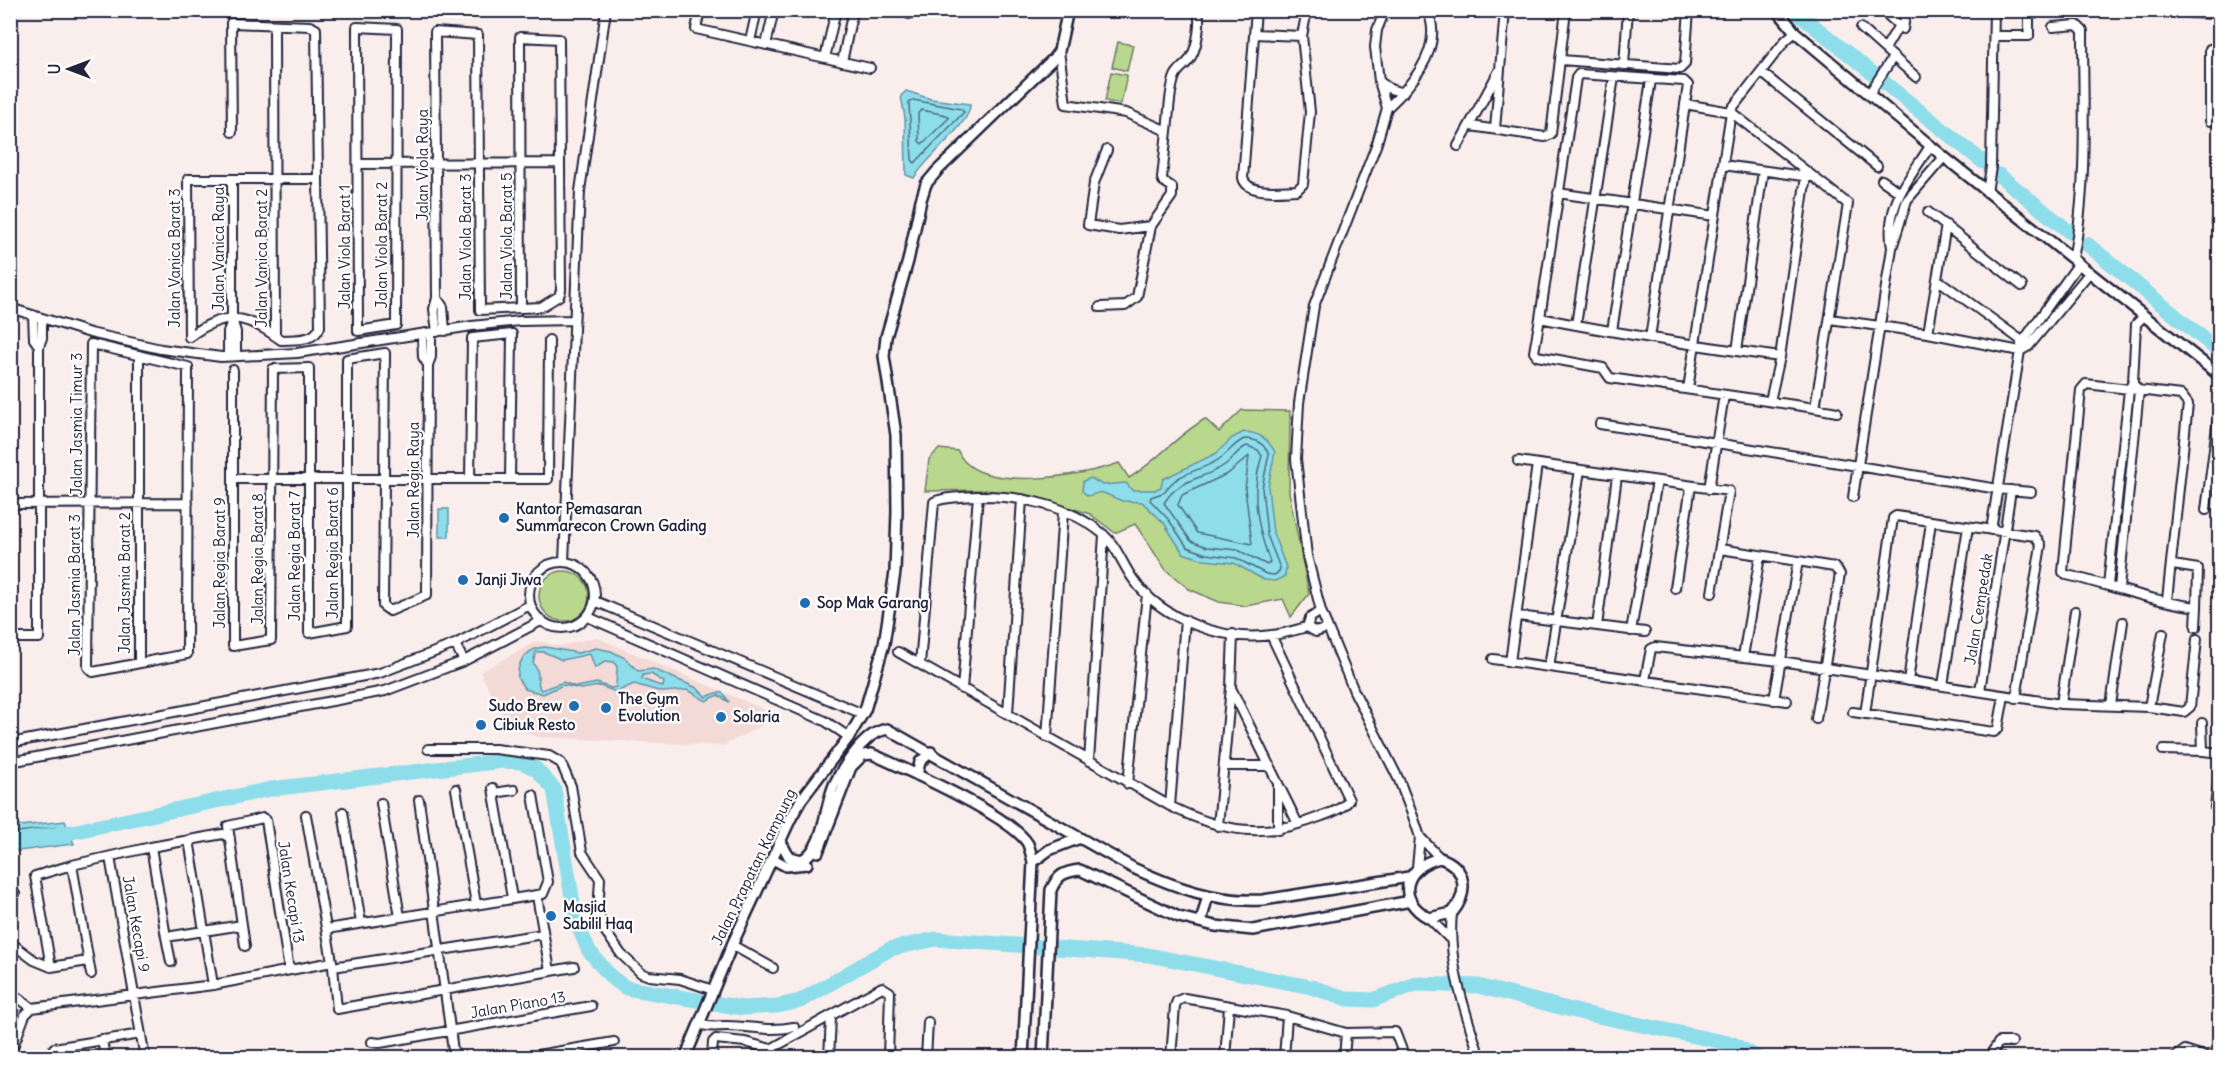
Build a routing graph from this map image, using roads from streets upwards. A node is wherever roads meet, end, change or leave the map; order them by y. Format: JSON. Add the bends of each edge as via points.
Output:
{"nodes":[{"id":1,"x":606,"y":10,"type":"edge"},
{"id":2,"x":700,"y":10,"type":"edge"},
{"id":3,"x":757,"y":10,"type":"edge"},
{"id":4,"x":774,"y":10,"type":"edge"},
{"id":5,"x":836,"y":10,"type":"edge"},
{"id":6,"x":853,"y":10,"type":"edge"},
{"id":7,"x":1068,"y":10,"type":"edge"},
{"id":8,"x":1197,"y":10,"type":"edge"},
{"id":9,"x":1256,"y":10,"type":"edge"},
{"id":10,"x":1307,"y":10,"type":"edge"},
{"id":11,"x":1385,"y":10,"type":"edge"},
{"id":12,"x":1427,"y":10,"type":"edge"},
{"id":13,"x":1505,"y":10,"type":"edge"},
{"id":14,"x":1566,"y":10,"type":"edge"},
{"id":15,"x":1628,"y":10,"type":"edge"},
{"id":16,"x":1689,"y":10,"type":"edge"},
{"id":17,"x":1777,"y":10,"type":"edge"},
{"id":18,"x":1906,"y":10,"type":"edge"},
{"id":19,"x":1994,"y":10,"type":"edge"},
{"id":20,"x":2029,"y":10,"type":"edge"},
{"id":21,"x":1886,"y":12,"type":"edge"},
{"id":22,"x":2191,"y":13,"type":"dead end"},
{"id":23,"x":2220,"y":14,"type":"edge"},
{"id":24,"x":274,"y":25,"type":"junction"},
{"id":25,"x":1899,"y":25,"type":"junction"},
{"id":26,"x":357,"y":27,"type":"joint"},
{"id":27,"x":2053,"y":27,"type":"dead end"},
{"id":28,"x":1861,"y":28,"type":"dead end"},
{"id":29,"x":1795,"y":32,"type":"junction"},
{"id":30,"x":1254,"y":34,"type":"junction"},
{"id":31,"x":478,"y":35,"type":"joint"},
{"id":32,"x":1302,"y":36,"type":"junction"},
{"id":33,"x":1994,"y":36,"type":"junction"},
{"id":34,"x":750,"y":41,"type":"junction"},
{"id":35,"x":766,"y":45,"type":"junction"},
{"id":36,"x":2220,"y":46,"type":"edge"},
{"id":37,"x":1885,"y":49,"type":"junction"},
{"id":38,"x":1059,"y":51,"type":"junction"},
{"id":39,"x":1893,"y":57,"type":"junction"},
{"id":40,"x":825,"y":58,"type":"junction"},
{"id":41,"x":1561,"y":60,"type":"junction"},
{"id":42,"x":842,"y":62,"type":"junction"},
{"id":43,"x":1624,"y":65,"type":"junction"},
{"id":44,"x":1501,"y":67,"type":"junction"},
{"id":45,"x":870,"y":68,"type":"dead end"},
{"id":46,"x":1761,"y":72,"type":"junction"},
{"id":47,"x":1614,"y":77,"type":"junction"},
{"id":48,"x":1916,"y":77,"type":"dead end"},
{"id":49,"x":1651,"y":80,"type":"junction"},
{"id":50,"x":2210,"y":80,"type":"junction"},
{"id":51,"x":1379,"y":81,"type":"junction"},
{"id":52,"x":2220,"y":81,"type":"edge"},
{"id":53,"x":1403,"y":93,"type":"junction"},
{"id":54,"x":1869,"y":94,"type":"junction"},
{"id":55,"x":1685,"y":104,"type":"junction"},
{"id":56,"x":1387,"y":108,"type":"junction"},
{"id":57,"x":1730,"y":112,"type":"junction"},
{"id":58,"x":2210,"y":121,"type":"dead end"},
{"id":59,"x":1471,"y":126,"type":"junction"},
{"id":60,"x":1495,"y":129,"type":"junction"},
{"id":61,"x":1167,"y":131,"type":"junction"},
{"id":62,"x":232,"y":132,"type":"dead end"},
{"id":63,"x":1458,"y":146,"type":"dead end"},
{"id":64,"x":1930,"y":146,"type":"junction"},
{"id":65,"x":1107,"y":150,"type":"dead end"},
{"id":66,"x":1944,"y":157,"type":"junction"},
{"id":67,"x":560,"y":163,"type":"junction"},
{"id":68,"x":396,"y":164,"type":"junction"},
{"id":69,"x":436,"y":164,"type":"junction"},
{"id":70,"x":479,"y":164,"type":"junction"},
{"id":71,"x":520,"y":164,"type":"junction"},
{"id":72,"x":358,"y":165,"type":"junction"},
{"id":73,"x":1723,"y":165,"type":"junction"},
{"id":74,"x":1877,"y":166,"type":"dead end"},
{"id":75,"x":1763,"y":171,"type":"junction"},
{"id":76,"x":1806,"y":176,"type":"junction"},
{"id":77,"x":1818,"y":178,"type":"junction"},
{"id":78,"x":232,"y":179,"type":"junction"},
{"id":79,"x":275,"y":179,"type":"junction"},
{"id":80,"x":318,"y":179,"type":"junction"},
{"id":81,"x":1882,"y":180,"type":"dead end"},
{"id":82,"x":1899,"y":192,"type":"junction"},
{"id":83,"x":1987,"y":192,"type":"junction"},
{"id":84,"x":1558,"y":193,"type":"junction"},
{"id":85,"x":2220,"y":198,"type":"edge"},
{"id":86,"x":1595,"y":199,"type":"junction"},
{"id":87,"x":1631,"y":205,"type":"junction"},
{"id":88,"x":1669,"y":210,"type":"junction"},
{"id":89,"x":1928,"y":212,"type":"dead end"},
{"id":90,"x":1715,"y":216,"type":"junction"},
{"id":91,"x":2217,"y":223,"type":"dead end"},
{"id":92,"x":1946,"y":225,"type":"junction"},
{"id":93,"x":1151,"y":226,"type":"junction"},
{"id":94,"x":1892,"y":248,"type":"junction"},
{"id":95,"x":2076,"y":261,"type":"junction"},
{"id":96,"x":2090,"y":272,"type":"junction"},
{"id":97,"x":1937,"y":279,"type":"junction"},
{"id":98,"x":2022,"y":286,"type":"dead end"},
{"id":99,"x":1100,"y":307,"type":"dead end"},
{"id":100,"x":10,"y":308,"type":"edge"},
{"id":101,"x":521,"y":308,"type":"junction"},
{"id":102,"x":2046,"y":308,"type":"junction"},
{"id":103,"x":33,"y":315,"type":"junction"},
{"id":104,"x":2054,"y":316,"type":"junction"},
{"id":105,"x":2144,"y":316,"type":"junction"},
{"id":106,"x":42,"y":318,"type":"junction"},
{"id":107,"x":1540,"y":318,"type":"junction"},
{"id":108,"x":232,"y":319,"type":"junction"},
{"id":109,"x":1830,"y":319,"type":"junction"},
{"id":110,"x":573,"y":320,"type":"junction"},
{"id":111,"x":1576,"y":325,"type":"junction"},
{"id":112,"x":1879,"y":325,"type":"junction"},
{"id":113,"x":358,"y":331,"type":"joint"},
{"id":114,"x":1612,"y":331,"type":"junction"},
{"id":115,"x":434,"y":333,"type":"junction"},
{"id":116,"x":1928,"y":333,"type":"junction"},
{"id":117,"x":275,"y":336,"type":"junction"},
{"id":118,"x":1650,"y":338,"type":"junction"},
{"id":119,"x":549,"y":340,"type":"dead end"},
{"id":120,"x":1693,"y":345,"type":"junction"},
{"id":121,"x":39,"y":346,"type":"junction"},
{"id":122,"x":2023,"y":347,"type":"junction"},
{"id":123,"x":1737,"y":351,"type":"junction"},
{"id":124,"x":139,"y":355,"type":"junction"},
{"id":125,"x":232,"y":356,"type":"junction"},
{"id":126,"x":1779,"y":357,"type":"junction"},
{"id":127,"x":273,"y":369,"type":"joint"},
{"id":128,"x":233,"y":370,"type":"dead end"},
{"id":129,"x":2220,"y":376,"type":"edge"},
{"id":130,"x":2133,"y":382,"type":"junction"},
{"id":131,"x":1688,"y":388,"type":"junction"},
{"id":132,"x":2129,"y":390,"type":"junction"},
{"id":133,"x":2139,"y":391,"type":"junction"},
{"id":134,"x":1724,"y":395,"type":"junction"},
{"id":135,"x":1770,"y":401,"type":"junction"},
{"id":136,"x":2220,"y":403,"type":"edge"},
{"id":137,"x":1815,"y":408,"type":"junction"},
{"id":138,"x":1837,"y":412,"type":"dead end"},
{"id":139,"x":1600,"y":424,"type":"dead end"},
{"id":140,"x":1716,"y":445,"type":"junction"},
{"id":141,"x":1518,"y":461,"type":"dead end"},
{"id":142,"x":1537,"y":464,"type":"junction"},
{"id":143,"x":1859,"y":465,"type":"junction"},
{"id":144,"x":1580,"y":470,"type":"junction"},
{"id":145,"x":1617,"y":476,"type":"junction"},
{"id":146,"x":233,"y":479,"type":"junction"},
{"id":147,"x":272,"y":479,"type":"junction"},
{"id":148,"x":309,"y":479,"type":"junction"},
{"id":149,"x":347,"y":479,"type":"junction"},
{"id":150,"x":384,"y":479,"type":"junction"},
{"id":151,"x":427,"y":479,"type":"junction"},
{"id":152,"x":470,"y":479,"type":"junction"},
{"id":153,"x":510,"y":479,"type":"junction"},
{"id":154,"x":1657,"y":481,"type":"junction"},
{"id":155,"x":1690,"y":486,"type":"junction"},
{"id":156,"x":1709,"y":489,"type":"junction"},
{"id":157,"x":1998,"y":489,"type":"junction"},
{"id":158,"x":2118,"y":489,"type":"junction"},
{"id":159,"x":2011,"y":490,"type":"junction"},
{"id":160,"x":2129,"y":491,"type":"junction"},
{"id":161,"x":2031,"y":492,"type":"dead end"},
{"id":162,"x":978,"y":496,"type":"junction"},
{"id":163,"x":1852,"y":497,"type":"dead end"},
{"id":164,"x":1022,"y":499,"type":"junction"},
{"id":165,"x":139,"y":503,"type":"junction"},
{"id":166,"x":188,"y":503,"type":"junction"},
{"id":167,"x":10,"y":504,"type":"edge"},
{"id":168,"x":39,"y":504,"type":"junction"},
{"id":169,"x":90,"y":504,"type":"junction"},
{"id":170,"x":2206,"y":510,"type":"dead end"},
{"id":171,"x":1063,"y":512,"type":"junction"},
{"id":172,"x":1931,"y":522,"type":"junction"},
{"id":173,"x":1968,"y":527,"type":"junction"},
{"id":174,"x":1991,"y":530,"type":"junction"},
{"id":175,"x":2004,"y":531,"type":"junction"},
{"id":176,"x":1104,"y":535,"type":"junction"},
{"id":177,"x":1720,"y":549,"type":"junction"},
{"id":178,"x":1760,"y":556,"type":"junction"},
{"id":179,"x":1798,"y":561,"type":"junction"},
{"id":180,"x":564,"y":562,"type":"junction"},
{"id":181,"x":2173,"y":565,"type":"junction"},
{"id":182,"x":2108,"y":585,"type":"junction"},
{"id":183,"x":1676,"y":588,"type":"dead end"},
{"id":184,"x":2119,"y":588,"type":"junction"},
{"id":185,"x":1712,"y":593,"type":"dead end"},
{"id":186,"x":1147,"y":594,"type":"junction"},
{"id":187,"x":2167,"y":600,"type":"junction"},
{"id":188,"x":595,"y":601,"type":"junction"},
{"id":189,"x":530,"y":605,"type":"junction"},
{"id":190,"x":2197,"y":607,"type":"junction"},
{"id":191,"x":1321,"y":611,"type":"junction"},
{"id":192,"x":2075,"y":611,"type":"dead end"},
{"id":193,"x":1518,"y":616,"type":"junction"},
{"id":194,"x":588,"y":617,"type":"junction"},
{"id":195,"x":1185,"y":620,"type":"junction"},
{"id":196,"x":1557,"y":620,"type":"junction"},
{"id":197,"x":541,"y":621,"type":"junction"},
{"id":198,"x":2123,"y":622,"type":"dead end"},
{"id":199,"x":347,"y":626,"type":"joint"},
{"id":200,"x":1597,"y":626,"type":"junction"},
{"id":201,"x":1307,"y":627,"type":"junction"},
{"id":202,"x":2196,"y":627,"type":"dead end"},
{"id":203,"x":1328,"y":628,"type":"junction"},
{"id":204,"x":1631,"y":631,"type":"junction"},
{"id":205,"x":1645,"y":632,"type":"dead end"},
{"id":206,"x":2163,"y":633,"type":"dead end"},
{"id":207,"x":1233,"y":634,"type":"junction"},
{"id":208,"x":1271,"y":635,"type":"junction"},
{"id":209,"x":10,"y":638,"type":"edge"},
{"id":210,"x":2197,"y":639,"type":"dead end"},
{"id":211,"x":271,"y":640,"type":"joint"},
{"id":212,"x":455,"y":644,"type":"junction"},
{"id":213,"x":898,"y":652,"type":"dead end"},
{"id":214,"x":1743,"y":657,"type":"junction"},
{"id":215,"x":1493,"y":659,"type":"dead end"},
{"id":216,"x":464,"y":661,"type":"junction"},
{"id":217,"x":1780,"y":661,"type":"junction"},
{"id":218,"x":1510,"y":662,"type":"junction"},
{"id":219,"x":139,"y":663,"type":"junction"},
{"id":220,"x":920,"y":664,"type":"junction"},
{"id":221,"x":1548,"y":666,"type":"junction"},
{"id":222,"x":1826,"y":669,"type":"junction"},
{"id":223,"x":1872,"y":676,"type":"junction"},
{"id":224,"x":1645,"y":680,"type":"junction"},
{"id":225,"x":1908,"y":681,"type":"junction"},
{"id":226,"x":1943,"y":685,"type":"junction"},
{"id":227,"x":1231,"y":687,"type":"junction"},
{"id":228,"x":962,"y":689,"type":"junction"},
{"id":229,"x":1980,"y":691,"type":"junction"},
{"id":230,"x":2004,"y":696,"type":"junction"},
{"id":231,"x":2016,"y":698,"type":"junction"},
{"id":232,"x":1774,"y":700,"type":"junction"},
{"id":233,"x":1787,"y":701,"type":"dead end"},
{"id":234,"x":2061,"y":704,"type":"junction"},
{"id":235,"x":2111,"y":705,"type":"junction"},
{"id":236,"x":2149,"y":707,"type":"junction"},
{"id":237,"x":1852,"y":712,"type":"dead end"},
{"id":238,"x":1008,"y":713,"type":"junction"},
{"id":239,"x":863,"y":714,"type":"junction"},
{"id":240,"x":1865,"y":714,"type":"junction"},
{"id":241,"x":1816,"y":719,"type":"dead end"},
{"id":242,"x":2202,"y":723,"type":"dead end"},
{"id":243,"x":849,"y":737,"type":"junction"},
{"id":244,"x":1047,"y":737,"type":"junction"},
{"id":245,"x":10,"y":743,"type":"edge"},
{"id":246,"x":428,"y":749,"type":"dead end"},
{"id":247,"x":2163,"y":750,"type":"dead end"},
{"id":248,"x":2203,"y":751,"type":"junction"},
{"id":249,"x":931,"y":752,"type":"junction"},
{"id":250,"x":2220,"y":753,"type":"edge"},
{"id":251,"x":1089,"y":761,"type":"junction"},
{"id":252,"x":10,"y":762,"type":"edge"},
{"id":253,"x":1224,"y":766,"type":"junction"},
{"id":254,"x":1270,"y":766,"type":"junction"},
{"id":255,"x":2220,"y":768,"type":"edge"},
{"id":256,"x":917,"y":775,"type":"junction"},
{"id":257,"x":1278,"y":783,"type":"junction"},
{"id":258,"x":1128,"y":784,"type":"junction"},
{"id":259,"x":456,"y":789,"type":"dead end"},
{"id":260,"x":514,"y":790,"type":"dead end"},
{"id":261,"x":533,"y":795,"type":"dead end"},
{"id":262,"x":419,"y":800,"type":"dead end"},
{"id":263,"x":381,"y":803,"type":"dead end"},
{"id":264,"x":1170,"y":806,"type":"junction"},
{"id":265,"x":2220,"y":810,"type":"edge"},
{"id":266,"x":343,"y":812,"type":"dead end"},
{"id":267,"x":306,"y":815,"type":"dead end"},
{"id":268,"x":1298,"y":824,"type":"junction"},
{"id":269,"x":1218,"y":826,"type":"junction"},
{"id":270,"x":1278,"y":830,"type":"junction"},
{"id":271,"x":1420,"y":837,"type":"junction"},
{"id":272,"x":230,"y":838,"type":"junction"},
{"id":273,"x":1080,"y":838,"type":"junction"},
{"id":274,"x":189,"y":840,"type":"junction"},
{"id":275,"x":781,"y":842,"type":"junction"},
{"id":276,"x":151,"y":847,"type":"junction"},
{"id":277,"x":110,"y":857,"type":"junction"},
{"id":278,"x":1440,"y":858,"type":"junction"},
{"id":279,"x":772,"y":859,"type":"junction"},
{"id":280,"x":1033,"y":862,"type":"junction"},
{"id":281,"x":72,"y":865,"type":"junction"},
{"id":282,"x":1417,"y":867,"type":"junction"},
{"id":283,"x":1409,"y":877,"type":"junction"},
{"id":284,"x":1208,"y":895,"type":"junction"},
{"id":285,"x":537,"y":896,"type":"junction"},
{"id":286,"x":512,"y":898,"type":"junction"},
{"id":287,"x":1411,"y":902,"type":"junction"},
{"id":288,"x":476,"y":904,"type":"junction"},
{"id":289,"x":435,"y":912,"type":"junction"},
{"id":290,"x":1452,"y":913,"type":"junction"},
{"id":291,"x":400,"y":917,"type":"junction"},
{"id":292,"x":1429,"y":918,"type":"junction"},
{"id":293,"x":1201,"y":922,"type":"junction"},
{"id":294,"x":361,"y":923,"type":"junction"},
{"id":295,"x":242,"y":925,"type":"junction"},
{"id":296,"x":327,"y":929,"type":"junction"},
{"id":297,"x":204,"y":932,"type":"junction"},
{"id":298,"x":543,"y":934,"type":"junction"},
{"id":299,"x":166,"y":937,"type":"junction"},
{"id":300,"x":1449,"y":938,"type":"junction"},
{"id":301,"x":10,"y":942,"type":"edge"},
{"id":302,"x":732,"y":945,"type":"junction"},
{"id":303,"x":245,"y":946,"type":"dead end"},
{"id":304,"x":439,"y":948,"type":"junction"},
{"id":305,"x":88,"y":961,"type":"junction"},
{"id":306,"x":171,"y":962,"type":"dead end"},
{"id":307,"x":332,"y":965,"type":"junction"},
{"id":308,"x":51,"y":967,"type":"junction"},
{"id":309,"x":574,"y":967,"type":"dead end"},
{"id":310,"x":772,"y":968,"type":"dead end"},
{"id":311,"x":289,"y":970,"type":"junction"},
{"id":312,"x":550,"y":971,"type":"junction"},
{"id":313,"x":91,"y":974,"type":"dead end"},
{"id":314,"x":213,"y":985,"type":"junction"},
{"id":315,"x":444,"y":990,"type":"junction"},
{"id":316,"x":713,"y":990,"type":"junction"},
{"id":317,"x":10,"y":992,"type":"edge"},
{"id":318,"x":135,"y":996,"type":"junction"},
{"id":319,"x":591,"y":1006,"type":"dead end"},
{"id":320,"x":1229,"y":1006,"type":"junction"},
{"id":321,"x":32,"y":1008,"type":"junction"},
{"id":322,"x":1287,"y":1016,"type":"junction"},
{"id":323,"x":831,"y":1017,"type":"junction"},
{"id":324,"x":700,"y":1020,"type":"junction"},
{"id":325,"x":928,"y":1022,"type":"dead end"},
{"id":326,"x":794,"y":1028,"type":"dead end"},
{"id":327,"x":1346,"y":1033,"type":"junction"},
{"id":328,"x":141,"y":1034,"type":"junction"},
{"id":329,"x":450,"y":1034,"type":"junction"},
{"id":330,"x":102,"y":1039,"type":"junction"},
{"id":331,"x":372,"y":1042,"type":"dead end"},
{"id":332,"x":614,"y":1042,"type":"dead end"},
{"id":333,"x":2012,"y":1042,"type":"dead end"},
{"id":334,"x":771,"y":1053,"type":"edge"},
{"id":335,"x":10,"y":1055,"type":"edge"},
{"id":336,"x":1989,"y":1056,"type":"edge"},
{"id":337,"x":49,"y":1058,"type":"edge"},
{"id":338,"x":105,"y":1058,"type":"edge"},
{"id":339,"x":145,"y":1058,"type":"edge"},
{"id":340,"x":454,"y":1058,"type":"edge"},
{"id":341,"x":520,"y":1058,"type":"edge"},
{"id":342,"x":685,"y":1058,"type":"edge"},
{"id":343,"x":712,"y":1058,"type":"edge"},
{"id":344,"x":829,"y":1058,"type":"edge"},
{"id":345,"x":888,"y":1058,"type":"edge"},
{"id":346,"x":926,"y":1058,"type":"edge"},
{"id":347,"x":1023,"y":1058,"type":"edge"},
{"id":348,"x":1043,"y":1058,"type":"edge"},
{"id":349,"x":1171,"y":1058,"type":"edge"},
{"id":350,"x":1225,"y":1058,"type":"edge"},
{"id":351,"x":1284,"y":1058,"type":"edge"},
{"id":352,"x":1344,"y":1058,"type":"edge"},
{"id":353,"x":1405,"y":1058,"type":"edge"},
{"id":354,"x":1480,"y":1058,"type":"edge"},
{"id":355,"x":2002,"y":1058,"type":"edge"},
{"id":356,"x":2174,"y":1058,"type":"edge"},
{"id":357,"x":2209,"y":1058,"type":"edge"}],
"edges":[{"from":1,"to":110,"type":"street","via":[[580,191]]},
{"from":2,"to":34,"type":"street","via":[[696,29]]},
{"from":3,"to":34,"type":"street"},
{"from":4,"to":35,"type":"street"},
{"from":5,"to":40,"type":"street"},
{"from":6,"to":42,"type":"street"},
{"from":7,"to":38,"type":"street","name":"Jalan Prapatan Kampung"},
{"from":8,"to":61,"type":"street","via":[[1191,57],[1173,80]]},
{"from":9,"to":30,"type":"street"},
{"from":10,"to":32,"type":"street"},
{"from":11,"to":51,"type":"street","via":[[1375,47]]},
{"from":12,"to":53,"type":"street","via":[[1431,45],[1423,66]]},
{"from":13,"to":44,"type":"street"},
{"from":14,"to":41,"type":"street"},
{"from":15,"to":43,"type":"street"},
{"from":16,"to":43,"type":"street","via":[[1683,67]]},
{"from":17,"to":29,"type":"street"},
{"from":18,"to":25,"type":"street","via":[[1903,28]]},
{"from":19,"to":33,"type":"street"},
{"from":20,"to":33,"type":"street","via":[[2029,36]]},
{"from":21,"to":25,"type":"street"},
{"from":22,"to":23,"type":"street"},
{"from":24,"to":62,"type":"street","via":[[231,23]]},
{"from":24,"to":79,"type":"street","name":"Jalan Vanica Barat 2"},
{"from":24,"to":80,"type":"street","via":[[310,26],[318,33]]},
{"from":25,"to":37,"type":"street"},
{"from":26,"to":68,"type":"street","name":"Jalan Viola Barat 2","via":[[397,29]]},
{"from":26,"to":72,"type":"street","name":"Jalan Viola Barat 1"},
{"from":27,"to":95,"type":"street","via":[[2077,25],[2083,31],[2084,140]]},
{"from":28,"to":37,"type":"street"},
{"from":29,"to":46,"type":"street"},
{"from":29,"to":54,"type":"street"},
{"from":30,"to":32,"type":"street"},
{"from":30,"to":32,"type":"street","via":[[1243,178],[1251,189],[1298,190],[1303,184],[1310,112]]},
{"from":31,"to":69,"type":"street","name":"Jalan Viola Raya","via":[[435,32]]},
{"from":31,"to":70,"type":"street","name":"Jalan Viola Barat 3"},
{"from":33,"to":83,"type":"street"},
{"from":34,"to":35,"type":"street"},
{"from":35,"to":40,"type":"street"},
{"from":36,"to":50,"type":"street","via":[[2210,49]]},
{"from":37,"to":39,"type":"street"},
{"from":38,"to":61,"type":"street","via":[[1066,104],[1126,112]]},
{"from":38,"to":239,"type":"street","name":"Jalan Prapatan Kampung","via":[[926,184],[886,337],[886,376],[897,435],[895,572],[884,644]]},
{"from":39,"to":48,"type":"street"},
{"from":39,"to":54,"type":"street"},
{"from":40,"to":42,"type":"street"},
{"from":41,"to":43,"type":"street"},
{"from":41,"to":60,"type":"street","via":[[1551,134],[1545,137]]},
{"from":42,"to":45,"type":"street"},
{"from":44,"to":59,"type":"street"},
{"from":44,"to":60,"type":"street"},
{"from":46,"to":57,"type":"street"},
{"from":46,"to":74,"type":"street"},
{"from":47,"to":49,"type":"street"},
{"from":47,"to":84,"type":"street","via":[[1576,77]]},
{"from":47,"to":86,"type":"street"},
{"from":49,"to":55,"type":"street","via":[[1686,82]]},
{"from":49,"to":87,"type":"street"},
{"from":50,"to":52,"type":"street"},
{"from":50,"to":58,"type":"street"},
{"from":51,"to":53,"type":"street","via":[[1390,90]]},
{"from":51,"to":56,"type":"street"},
{"from":53,"to":56,"type":"street"},
{"from":54,"to":64,"type":"street"},
{"from":55,"to":57,"type":"street"},
{"from":55,"to":88,"type":"street"},
{"from":56,"to":191,"type":"street","via":[[1314,306],[1299,403],[1296,459],[1300,512]]},
{"from":57,"to":73,"type":"street"},
{"from":57,"to":77,"type":"street"},
{"from":59,"to":60,"type":"street"},
{"from":59,"to":63,"type":"street"},
{"from":61,"to":93,"type":"street","via":[[1162,178],[1172,187],[1173,194]]},
{"from":64,"to":66,"type":"street"},
{"from":64,"to":82,"type":"street"},
{"from":65,"to":93,"type":"street","via":[[1094,183],[1087,224],[1119,230]]},
{"from":66,"to":83,"type":"street"},
{"from":66,"to":94,"type":"street","via":[[1907,200]]},
{"from":67,"to":71,"type":"street"},
{"from":67,"to":71,"type":"street","name":"Jalan Viola Barat 5","via":[[559,39],[520,37]]},
{"from":67,"to":101,"type":"street","via":[[559,296],[541,307]]},
{"from":68,"to":69,"type":"street"},
{"from":68,"to":72,"type":"street"},
{"from":68,"to":113,"type":"street","name":"Jalan Viola Barat 2","via":[[396,325]]},
{"from":69,"to":70,"type":"street"},
{"from":69,"to":115,"type":"street","name":"Jalan Viola Raya","via":[[437,298],[443,308]]},
{"from":70,"to":71,"type":"street"},
{"from":70,"to":101,"type":"street","name":"Jalan Viola Barat 3","via":[[480,310]]},
{"from":71,"to":101,"type":"street","name":"Jalan Viola Barat 5"},
{"from":72,"to":113,"type":"street","name":"Jalan Viola Barat 1"},
{"from":73,"to":75,"type":"street"},
{"from":73,"to":90,"type":"street"},
{"from":75,"to":76,"type":"street"},
{"from":75,"to":123,"type":"street"},
{"from":76,"to":77,"type":"street"},
{"from":76,"to":126,"type":"street"},
{"from":77,"to":109,"type":"street","via":[[1849,206]]},
{"from":78,"to":79,"type":"street"},
{"from":78,"to":108,"type":"street","name":"Jalan Vanica Raya"},
{"from":78,"to":108,"type":"street","name":"Jalan Vanica Barat 3","via":[[188,179],[189,337],[209,322]]},
{"from":79,"to":80,"type":"street"},
{"from":79,"to":117,"type":"street","name":"Jalan Vanica Barat 2"},
{"from":80,"to":117,"type":"street","via":[[320,327],[312,337],[281,340]]},
{"from":81,"to":82,"type":"street"},
{"from":82,"to":94,"type":"street","via":[[1892,217]]},
{"from":83,"to":95,"type":"street"},
{"from":84,"to":86,"type":"street"},
{"from":84,"to":107,"type":"street"},
{"from":85,"to":91,"type":"street"},
{"from":86,"to":87,"type":"street"},
{"from":86,"to":111,"type":"street"},
{"from":87,"to":88,"type":"street"},
{"from":87,"to":114,"type":"street"},
{"from":88,"to":90,"type":"street"},
{"from":88,"to":118,"type":"street"},
{"from":89,"to":92,"type":"street"},
{"from":90,"to":120,"type":"street"},
{"from":92,"to":97,"type":"street"},
{"from":92,"to":98,"type":"street"},
{"from":93,"to":99,"type":"street","via":[[1134,301],[1125,306]]},
{"from":94,"to":112,"type":"street"},
{"from":95,"to":96,"type":"street"},
{"from":95,"to":102,"type":"street"},
{"from":96,"to":104,"type":"street"},
{"from":96,"to":105,"type":"street"},
{"from":97,"to":116,"type":"street"},
{"from":97,"to":122,"type":"street"},
{"from":100,"to":103,"type":"street"},
{"from":102,"to":104,"type":"street"},
{"from":102,"to":122,"type":"street"},
{"from":103,"to":106,"type":"street"},
{"from":103,"to":121,"type":"street","via":[[34,339]]},
{"from":104,"to":122,"type":"street"},
{"from":105,"to":129,"type":"street"},
{"from":105,"to":130,"type":"street","via":[[2136,324]]},
{"from":106,"to":121,"type":"street"},
{"from":106,"to":125,"type":"street","via":[[161,349]]},
{"from":107,"to":111,"type":"street"},
{"from":107,"to":131,"type":"street","via":[[1535,355],[1603,368],[1610,378]]},
{"from":108,"to":117,"type":"street","via":[[264,326]]},
{"from":108,"to":125,"type":"street","name":"Jalan Vanica Raya","via":[[236,332]]},
{"from":109,"to":112,"type":"street"},
{"from":109,"to":137,"type":"street"},
{"from":110,"to":115,"type":"street","via":[[520,321]]},
{"from":110,"to":180,"type":"street"},
{"from":111,"to":114,"type":"street"},
{"from":112,"to":116,"type":"street"},
{"from":112,"to":143,"type":"street"},
{"from":114,"to":118,"type":"street"},
{"from":115,"to":125,"type":"street","via":[[297,353]]},
{"from":115,"to":151,"type":"street","name":"Jalan Regia Raya","via":[[423,357],[428,365]]},
{"from":116,"to":122,"type":"street"},
{"from":118,"to":120,"type":"street"},
{"from":119,"to":153,"type":"street","via":[[548,479]]},
{"from":120,"to":123,"type":"street"},
{"from":120,"to":131,"type":"street"},
{"from":121,"to":168,"type":"street"},
{"from":122,"to":157,"type":"street"},
{"from":123,"to":126,"type":"street"},
{"from":124,"to":165,"type":"street","name":"Jalan Jasmia Barat 2"},
{"from":124,"to":166,"type":"street","via":[[188,367]]},
{"from":124,"to":169,"type":"street","name":"Jalan Jasmia Timur 3","via":[[91,344]]},
{"from":126,"to":135,"type":"street"},
{"from":127,"to":147,"type":"street","name":"Jalan Regia Barat 8"},
{"from":127,"to":148,"type":"street","name":"Jalan Regia Barat 7","via":[[309,368]]},
{"from":128,"to":146,"type":"street","name":"Jalan Regia Barat 9"},
{"from":130,"to":132,"type":"street"},
{"from":130,"to":133,"type":"street"},
{"from":131,"to":134,"type":"street"},
{"from":132,"to":133,"type":"street"},
{"from":132,"to":158,"type":"street"},
{"from":132,"to":182,"type":"street","via":[[2086,384],[2079,402],[2062,567],[2067,574]]},
{"from":133,"to":160,"type":"street"},
{"from":133,"to":181,"type":"street","via":[[2181,395],[2188,404]]},
{"from":134,"to":135,"type":"street"},
{"from":134,"to":140,"type":"street"},
{"from":135,"to":137,"type":"street"},
{"from":136,"to":170,"type":"street"},
{"from":137,"to":138,"type":"street"},
{"from":139,"to":140,"type":"street"},
{"from":140,"to":143,"type":"street"},
{"from":140,"to":156,"type":"street"},
{"from":141,"to":142,"type":"street"},
{"from":142,"to":144,"type":"street"},
{"from":142,"to":193,"type":"street"},
{"from":143,"to":157,"type":"street"},
{"from":143,"to":163,"type":"street"},
{"from":144,"to":145,"type":"street"},
{"from":144,"to":196,"type":"street"},
{"from":145,"to":154,"type":"street"},
{"from":145,"to":200,"type":"street"},
{"from":146,"to":147,"type":"street"},
{"from":146,"to":211,"type":"street","name":"Jalan Regia Barat 9","via":[[233,646]]},
{"from":147,"to":148,"type":"street"},
{"from":147,"to":211,"type":"street","name":"Jalan Regia Barat 8"},
{"from":148,"to":149,"type":"street"},
{"from":148,"to":199,"type":"street","name":"Jalan Regia Barat 7","via":[[309,633]]},
{"from":149,"to":150,"type":"street"},
{"from":149,"to":150,"type":"street","name":"Jalan Regia Barat 6","via":[[347,359],[385,353]]},
{"from":149,"to":199,"type":"street","name":"Jalan Regia Barat 6"},
{"from":150,"to":151,"type":"street"},
{"from":150,"to":151,"type":"street","name":"Jalan Regia Raya","via":[[383,606],[390,611],[427,596]]},
{"from":151,"to":152,"type":"street"},
{"from":152,"to":153,"type":"street"},
{"from":152,"to":153,"type":"street","via":[[472,338],[512,334]]},
{"from":154,"to":155,"type":"street"},
{"from":154,"to":204,"type":"street"},
{"from":155,"to":156,"type":"street"},
{"from":155,"to":183,"type":"street"},
{"from":156,"to":177,"type":"street","via":[[1729,491]]},
{"from":157,"to":159,"type":"street"},
{"from":157,"to":174,"type":"street"},
{"from":158,"to":160,"type":"street"},
{"from":158,"to":182,"type":"street"},
{"from":159,"to":161,"type":"street"},
{"from":159,"to":175,"type":"street","name":"Jalan Cempedak"},
{"from":160,"to":184,"type":"street"},
{"from":162,"to":164,"type":"street"},
{"from":162,"to":220,"type":"street","via":[[934,502]]},
{"from":162,"to":228,"type":"street"},
{"from":164,"to":171,"type":"street"},
{"from":164,"to":238,"type":"street"},
{"from":165,"to":166,"type":"street"},
{"from":165,"to":169,"type":"street"},
{"from":165,"to":219,"type":"street","name":"Jalan Jasmia Barat 2"},
{"from":166,"to":219,"type":"street","via":[[188,654]]},
{"from":167,"to":168,"type":"street"},
{"from":168,"to":169,"type":"street"},
{"from":168,"to":209,"type":"street","via":[[39,638]]},
{"from":169,"to":219,"type":"street","name":"Jalan Jasmia Barat 3","via":[[88,667],[93,672]]},
{"from":171,"to":176,"type":"street","via":[[1083,519]]},
{"from":171,"to":244,"type":"street"},
{"from":172,"to":173,"type":"street"},
{"from":172,"to":223,"type":"street","via":[[1893,518]]},
{"from":172,"to":225,"type":"street"},
{"from":173,"to":174,"type":"street"},
{"from":173,"to":226,"type":"street"},
{"from":174,"to":175,"type":"street"},
{"from":175,"to":229,"type":"street","name":"Jalan Cempedak"},
{"from":175,"to":231,"type":"street","via":[[2036,536],[2041,545]]},
{"from":176,"to":186,"type":"street","via":[[1133,580]]},
{"from":176,"to":251,"type":"street"},
{"from":177,"to":178,"type":"street"},
{"from":177,"to":185,"type":"street"},
{"from":178,"to":179,"type":"street"},
{"from":178,"to":214,"type":"street"},
{"from":179,"to":217,"type":"street"},
{"from":179,"to":222,"type":"street","via":[[1834,567],[1840,574]]},
{"from":180,"to":188,"type":"street","via":[[575,564],[591,579]]},
{"from":180,"to":189,"type":"street","via":[[544,567],[536,575],[531,584]]},
{"from":181,"to":187,"type":"street"},
{"from":181,"to":190,"type":"street","via":[[2198,569]]},
{"from":182,"to":184,"type":"street"},
{"from":184,"to":187,"type":"street"},
{"from":186,"to":195,"type":"street"},
{"from":186,"to":258,"type":"street"},
{"from":187,"to":190,"type":"street"},
{"from":188,"to":194,"type":"street"},
{"from":188,"to":239,"type":"street"},
{"from":189,"to":197,"type":"street"},
{"from":189,"to":212,"type":"street"},
{"from":190,"to":202,"type":"street"},
{"from":191,"to":201,"type":"street","via":[[1310,618]]},
{"from":191,"to":203,"type":"street"},
{"from":192,"to":234,"type":"street"},
{"from":193,"to":196,"type":"street"},
{"from":193,"to":218,"type":"street"},
{"from":194,"to":197,"type":"street","via":[[566,628]]},
{"from":194,"to":243,"type":"street","via":[[825,721]]},
{"from":195,"to":207,"type":"street"},
{"from":195,"to":264,"type":"street"},
{"from":196,"to":200,"type":"street"},
{"from":196,"to":221,"type":"street"},
{"from":197,"to":216,"type":"street"},
{"from":198,"to":235,"type":"street"},
{"from":200,"to":204,"type":"street"},
{"from":201,"to":203,"type":"street","via":[[1316,632]]},
{"from":201,"to":208,"type":"street"},
{"from":203,"to":271,"type":"street","via":[[1354,691],[1399,780]]},
{"from":204,"to":205,"type":"street"},
{"from":206,"to":236,"type":"street"},
{"from":207,"to":208,"type":"street"},
{"from":207,"to":227,"type":"street"},
{"from":208,"to":268,"type":"street","via":[[1348,795],[1347,804]]},
{"from":210,"to":236,"type":"street","via":[[2188,710],[2180,713]]},
{"from":212,"to":216,"type":"street"},
{"from":212,"to":245,"type":"street","via":[[380,673]]},
{"from":213,"to":220,"type":"street"},
{"from":214,"to":217,"type":"street"},
{"from":214,"to":224,"type":"street","via":[[1655,646]]},
{"from":215,"to":218,"type":"street"},
{"from":216,"to":252,"type":"street","via":[[386,692]]},
{"from":217,"to":222,"type":"street"},
{"from":217,"to":232,"type":"street"},
{"from":218,"to":221,"type":"street"},
{"from":220,"to":228,"type":"street"},
{"from":221,"to":224,"type":"street"},
{"from":222,"to":223,"type":"street"},
{"from":222,"to":241,"type":"street"},
{"from":223,"to":225,"type":"street"},
{"from":223,"to":240,"type":"street"},
{"from":224,"to":232,"type":"street"},
{"from":225,"to":226,"type":"street"},
{"from":226,"to":229,"type":"street"},
{"from":227,"to":253,"type":"street"},
{"from":227,"to":254,"type":"street"},
{"from":228,"to":238,"type":"street"},
{"from":229,"to":230,"type":"street"},
{"from":230,"to":231,"type":"street"},
{"from":230,"to":240,"type":"street","via":[[1998,729],[1994,732]]},
{"from":231,"to":234,"type":"street"},
{"from":232,"to":233,"type":"street"},
{"from":234,"to":235,"type":"street"},
{"from":235,"to":236,"type":"street"},
{"from":237,"to":240,"type":"street"},
{"from":238,"to":244,"type":"street"},
{"from":239,"to":243,"type":"street","name":"Jalan Prapatan Kampung"},
{"from":242,"to":248,"type":"street"},
{"from":243,"to":275,"type":"street","name":"Jalan Prapatan Kampung","via":[[801,800]]},
{"from":244,"to":251,"type":"street"},
{"from":246,"to":316,"type":"street","via":[[495,749],[549,756],[561,763],[572,786],[583,855],[600,879],[598,913],[605,932],[641,973],[680,979]]},
{"from":247,"to":248,"type":"street"},
{"from":248,"to":250,"type":"street"},
{"from":249,"to":256,"type":"street","via":[[921,762]]},
{"from":249,"to":273,"type":"street"},
{"from":249,"to":275,"type":"street","via":[[894,731],[874,732],[833,787],[817,844],[809,856],[802,860],[789,857]]},
{"from":251,"to":258,"type":"street"},
{"from":253,"to":254,"type":"street"},
{"from":253,"to":269,"type":"street"},
{"from":254,"to":257,"type":"street"},
{"from":255,"to":265,"type":"street","via":[[2215,807]]},
{"from":256,"to":279,"type":"street","via":[[872,754],[863,755],[851,767],[816,855],[805,865]]},
{"from":256,"to":280,"type":"street","via":[[1014,830],[1027,843]]},
{"from":257,"to":268,"type":"street"},
{"from":257,"to":270,"type":"street"},
{"from":258,"to":264,"type":"street"},
{"from":259,"to":288,"type":"street"},
{"from":260,"to":286,"type":"street","via":[[493,790]]},
{"from":261,"to":285,"type":"street","via":[[548,882],[547,889]]},
{"from":262,"to":289,"type":"street"},
{"from":263,"to":291,"type":"street"},
{"from":264,"to":269,"type":"street"},
{"from":266,"to":294,"type":"street"},
{"from":267,"to":296,"type":"street"},
{"from":268,"to":270,"type":"street"},
{"from":269,"to":270,"type":"street","via":[[1251,832]]},
{"from":271,"to":278,"type":"street"},
{"from":271,"to":282,"type":"street"},
{"from":272,"to":274,"type":"street","via":[[223,834]]},
{"from":272,"to":295,"type":"street"},
{"from":272,"to":311,"type":"street","name":"Jalan Kecapi 13","via":[[229,825],[264,819]]},
{"from":273,"to":280,"type":"street","via":[[1049,850]]},
{"from":273,"to":284,"type":"street","via":[[1164,882]]},
{"from":274,"to":276,"type":"street"},
{"from":274,"to":297,"type":"street"},
{"from":275,"to":279,"type":"street","name":"Jalan Prapatan Kampung"},
{"from":276,"to":277,"type":"street"},
{"from":276,"to":299,"type":"street"},
{"from":277,"to":281,"type":"street"},
{"from":277,"to":318,"type":"street","name":"Jalan Kecapi 9"},
{"from":278,"to":282,"type":"street"},
{"from":278,"to":290,"type":"street","via":[[1453,864],[1463,882],[1464,892]]},
{"from":279,"to":302,"type":"street","name":"Jalan Prapatan Kampung"},
{"from":280,"to":347,"type":"street"},
{"from":281,"to":305,"type":"street"},
{"from":281,"to":308,"type":"street","via":[[35,876]]},
{"from":282,"to":283,"type":"street"},
{"from":283,"to":284,"type":"street","via":[[1242,902]]},
{"from":283,"to":287,"type":"street"},
{"from":284,"to":293,"type":"street"},
{"from":285,"to":286,"type":"street"},
{"from":285,"to":298,"type":"street"},
{"from":286,"to":288,"type":"street"},
{"from":287,"to":292,"type":"street"},
{"from":287,"to":293,"type":"street","via":[[1253,930]]},
{"from":288,"to":289,"type":"street"},
{"from":289,"to":291,"type":"street"},
{"from":289,"to":304,"type":"street"},
{"from":290,"to":292,"type":"street"},
{"from":290,"to":300,"type":"street"},
{"from":291,"to":294,"type":"street"},
{"from":292,"to":300,"type":"street"},
{"from":293,"to":348,"type":"street","via":[[1179,917],[1080,870],[1057,877],[1051,890]]},
{"from":294,"to":296,"type":"street"},
{"from":295,"to":297,"type":"street"},
{"from":295,"to":303,"type":"street"},
{"from":296,"to":307,"type":"street"},
{"from":297,"to":299,"type":"street"},
{"from":297,"to":314,"type":"street"},
{"from":298,"to":304,"type":"street"},
{"from":298,"to":312,"type":"street"},
{"from":299,"to":306,"type":"street"},
{"from":300,"to":354,"type":"street"},
{"from":301,"to":308,"type":"street"},
{"from":302,"to":310,"type":"street"},
{"from":302,"to":316,"type":"street","name":"Jalan Prapatan Kampung"},
{"from":304,"to":307,"type":"street"},
{"from":304,"to":315,"type":"street"},
{"from":305,"to":308,"type":"street"},
{"from":305,"to":313,"type":"street"},
{"from":307,"to":311,"type":"street"},
{"from":307,"to":315,"type":"street","via":[[337,1009]]},
{"from":309,"to":312,"type":"street"},
{"from":311,"to":314,"type":"street"},
{"from":312,"to":315,"type":"street"},
{"from":314,"to":318,"type":"street"},
{"from":315,"to":329,"type":"street"},
{"from":316,"to":324,"type":"street","name":"Jalan Prapatan Kampung"},
{"from":317,"to":321,"type":"street"},
{"from":318,"to":321,"type":"street"},
{"from":318,"to":328,"type":"street","name":"Jalan Kecapi 9"},
{"from":319,"to":329,"type":"street","name":"Jalan Piano 13"},
{"from":320,"to":322,"type":"street"},
{"from":320,"to":349,"type":"street","via":[[1184,998],[1177,1001]]},
{"from":320,"to":350,"type":"street"},
{"from":321,"to":335,"type":"street","via":[[25,1015]]},
{"from":322,"to":327,"type":"street"},
{"from":322,"to":351,"type":"street"},
{"from":323,"to":334,"type":"street"},
{"from":323,"to":344,"type":"street"},
{"from":323,"to":345,"type":"street","via":[[882,987],[888,988]]},
{"from":324,"to":326,"type":"street","via":[[711,1028]]},
{"from":324,"to":342,"type":"street","name":"Jalan Prapatan Kampung"},
{"from":325,"to":346,"type":"street"},
{"from":327,"to":352,"type":"street"},
{"from":327,"to":353,"type":"street","via":[[1395,1032]]},
{"from":328,"to":330,"type":"street"},
{"from":328,"to":339,"type":"street","name":"Jalan Kecapi 9"},
{"from":329,"to":331,"type":"street","name":"Jalan Piano 13"},
{"from":329,"to":340,"type":"street"},
{"from":330,"to":337,"type":"street","via":[[54,1048]]},
{"from":330,"to":338,"type":"street"},
{"from":332,"to":341,"type":"street"},
{"from":333,"to":336,"type":"street","via":[[1999,1042]]},
{"from":334,"to":343,"type":"street","via":[[745,1041],[716,1039]]},
{"from":336,"to":355,"type":"street"},
{"from":356,"to":357,"type":"street","via":[[2185,1050]]}]}
